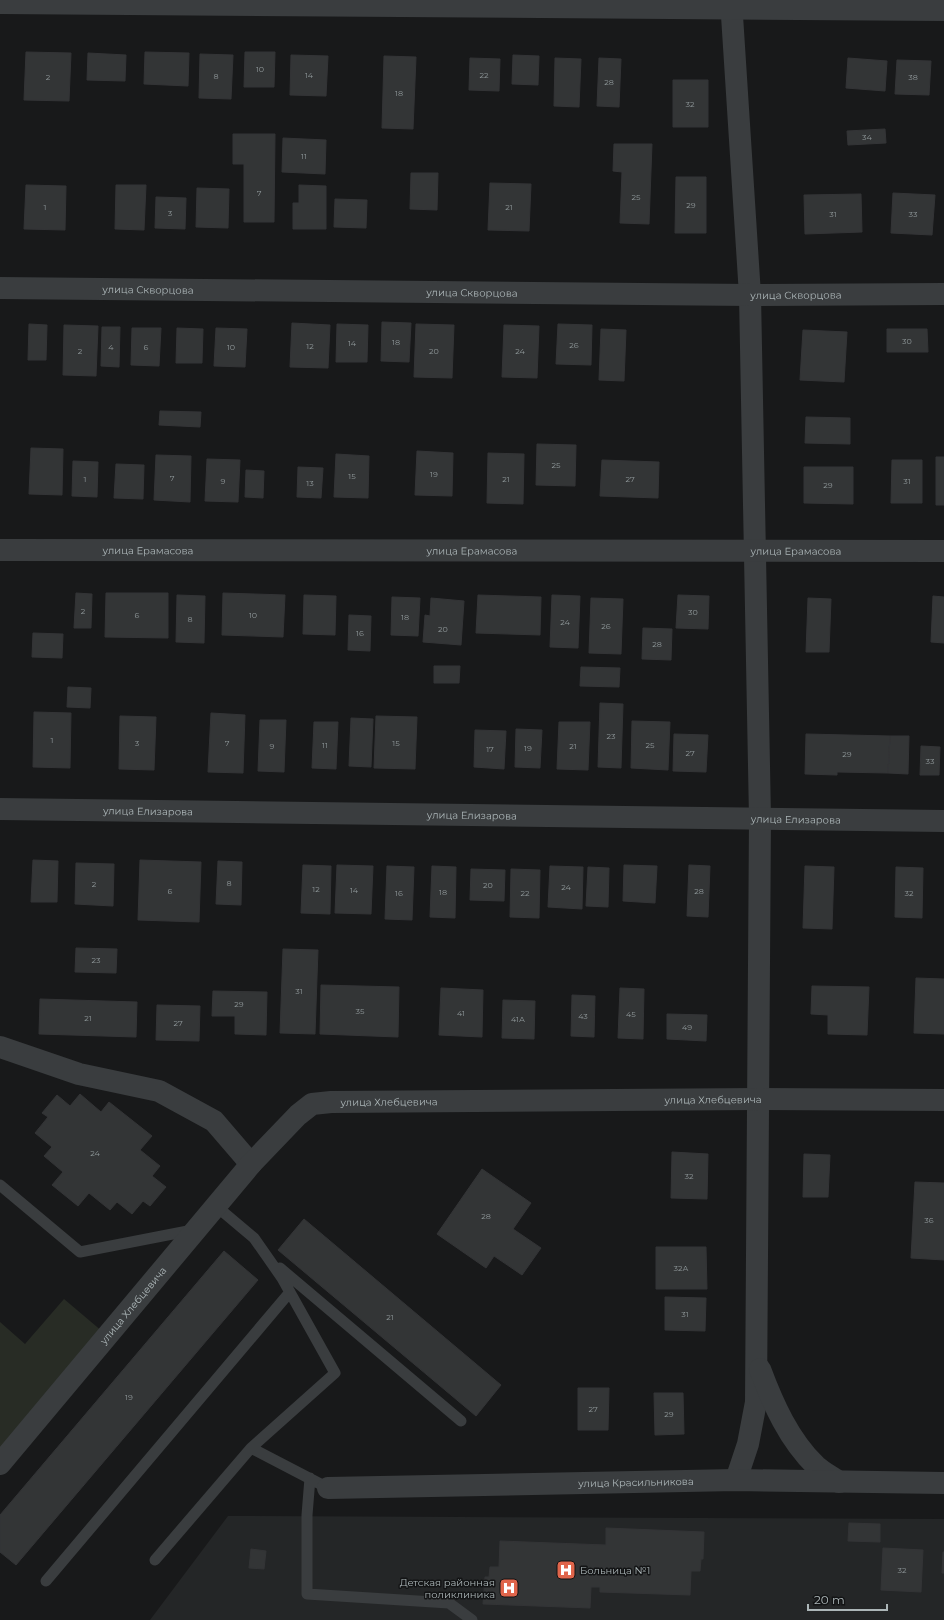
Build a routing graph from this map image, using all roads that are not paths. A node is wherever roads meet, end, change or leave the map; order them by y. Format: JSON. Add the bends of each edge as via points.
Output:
{"nodes":[{"id":1,"x":0,"y":3,"type":"edge"},
{"id":2,"x":731,"y":4,"type":"edge"},
{"id":3,"x":944,"y":10,"type":"edge"},
{"id":4,"x":0,"y":288,"type":"edge"},
{"id":5,"x":944,"y":294,"type":"edge"},
{"id":6,"x":750,"y":295,"type":"junction"},
{"id":7,"x":0,"y":550,"type":"edge"},
{"id":8,"x":755,"y":550,"type":"junction"},
{"id":9,"x":944,"y":551,"type":"edge"},
{"id":10,"x":0,"y":809,"type":"edge"},
{"id":11,"x":760,"y":818,"type":"junction"},
{"id":12,"x":944,"y":821,"type":"edge"},
{"id":13,"x":0,"y":1047,"type":"edge"},
{"id":14,"x":758,"y":1099,"type":"junction"},
{"id":15,"x":944,"y":1100,"type":"edge"},
{"id":16,"x":251,"y":1164,"type":"junction"},
{"id":17,"x":0,"y":1185,"type":"edge"},
{"id":18,"x":216,"y":1206,"type":"junction"},
{"id":19,"x":196,"y":1230,"type":"junction"},
{"id":20,"x":268,"y":1258,"type":"junction"},
{"id":21,"x":290,"y":1292,"type":"junction"},
{"id":22,"x":756,"y":1358,"type":"junction"},
{"id":23,"x":461,"y":1422,"type":"dead end"},
{"id":24,"x":251,"y":1448,"type":"junction"},
{"id":25,"x":0,"y":1464,"type":"edge"},
{"id":26,"x":736,"y":1480,"type":"junction"},
{"id":27,"x":839,"y":1482,"type":"junction"},
{"id":28,"x":319,"y":1483,"type":"junction"},
{"id":29,"x":944,"y":1483,"type":"edge"},
{"id":30,"x":155,"y":1560,"type":"dead end"},
{"id":31,"x":46,"y":1581,"type":"dead end"},
{"id":32,"x":472,"y":1620,"type":"edge"}],
"edges":[{"from":1,"to":2,"type":"street"},
{"from":2,"to":3,"type":"street"},
{"from":2,"to":6,"type":"street"},
{"from":4,"to":6,"type":"street","name":"улица Скворцова"},
{"from":5,"to":6,"type":"street","name":"улица Скворцова"},
{"from":6,"to":8,"type":"street"},
{"from":7,"to":8,"type":"street","name":"улица Ерамасова"},
{"from":8,"to":9,"type":"street","name":"улица Ерамасова"},
{"from":8,"to":11,"type":"street"},
{"from":10,"to":11,"type":"street","name":"улица Елизарова"},
{"from":11,"to":12,"type":"street","name":"улица Елизарова"},
{"from":11,"to":14,"type":"street"},
{"from":13,"to":16,"type":"street","via":[[79,1074],[159,1092],[214,1121]]},
{"from":14,"to":15,"type":"street","name":"улица Хлебцевича"},
{"from":14,"to":16,"type":"street","name":"улица Хлебцевича","via":[[312,1104]]},
{"from":14,"to":22,"type":"street"},
{"from":16,"to":18,"type":"street","name":"улица Хлебцевича"},
{"from":17,"to":19,"type":"lane","via":[[80,1252]]},
{"from":18,"to":19,"type":"street","name":"улица Хлебцевича"},
{"from":18,"to":20,"type":"lane","via":[[254,1238]]},
{"from":19,"to":25,"type":"street","name":"улица Хлебцевича"},
{"from":20,"to":21,"type":"lane"},
{"from":20,"to":23,"type":"lane"},
{"from":21,"to":24,"type":"lane","via":[[335,1373]]},
{"from":21,"to":31,"type":"lane"},
{"from":22,"to":26,"type":"street","via":[[756,1402],[748,1444]]},
{"from":22,"to":27,"type":"street","via":[[776,1406],[794,1440],[818,1467]]},
{"from":24,"to":28,"type":"lane"},
{"from":24,"to":30,"type":"lane"},
{"from":26,"to":27,"type":"street","name":"улица Красильникова"},
{"from":26,"to":28,"type":"street","name":"улица Красильникова"},
{"from":27,"to":29,"type":"street","name":"улица Красильникова"},
{"from":28,"to":32,"type":"lane","via":[[307,1515],[307,1594],[449,1603]]}]}
